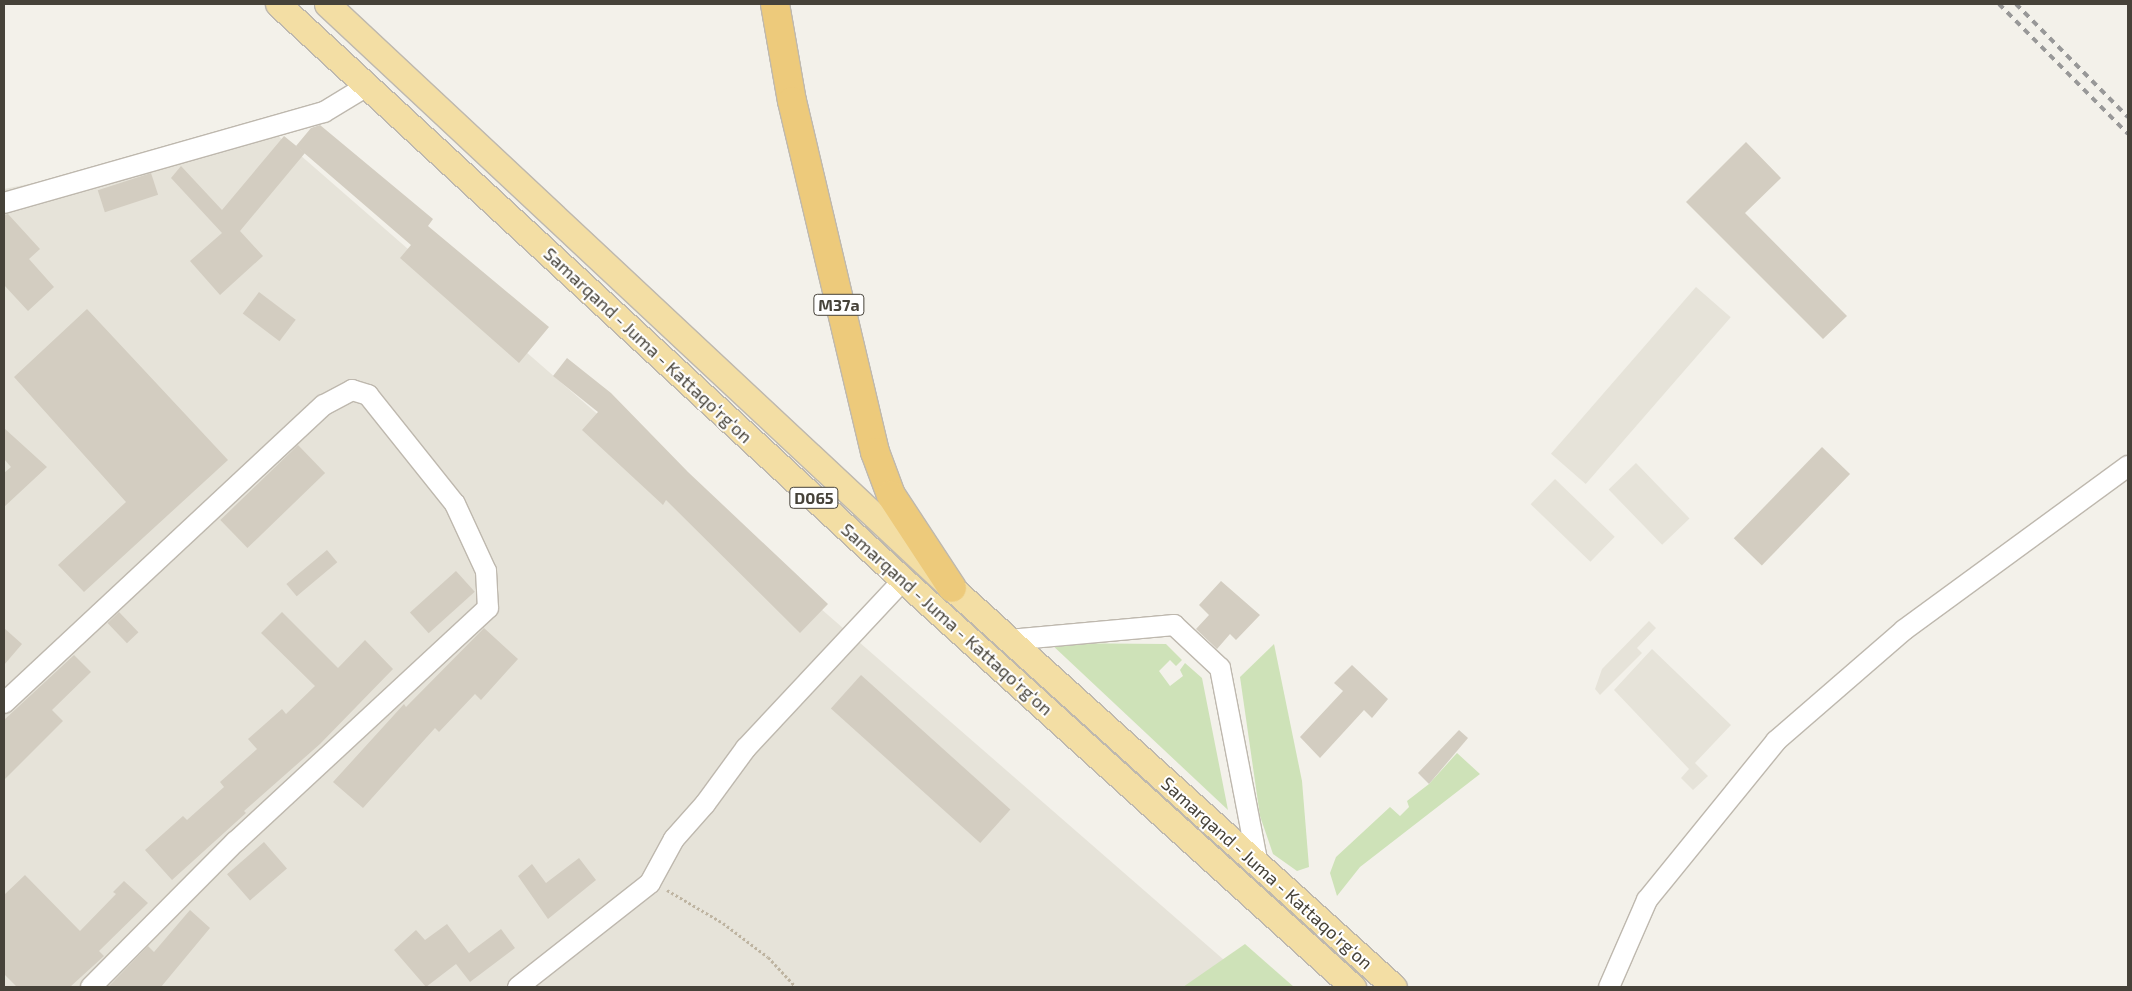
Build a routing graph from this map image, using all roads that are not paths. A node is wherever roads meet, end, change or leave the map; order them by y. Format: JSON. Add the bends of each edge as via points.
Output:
{"nodes":[{"id":1,"x":278,"y":4,"type":"edge"},
{"id":2,"x":327,"y":4,"type":"edge"},
{"id":3,"x":776,"y":4,"type":"edge"},
{"id":4,"x":367,"y":86,"type":"junction"},
{"id":5,"x":4,"y":203,"type":"edge"},
{"id":6,"x":2128,"y":466,"type":"edge"},
{"id":7,"x":903,"y":580,"type":"junction"},
{"id":8,"x":952,"y":588,"type":"junction"},
{"id":9,"x":1009,"y":640,"type":"junction"},
{"id":10,"x":4,"y":703,"type":"edge"},
{"id":11,"x":1258,"y":866,"type":"junction"},
{"id":12,"x":91,"y":987,"type":"edge"},
{"id":13,"x":518,"y":987,"type":"edge"},
{"id":14,"x":1353,"y":987,"type":"edge"},
{"id":15,"x":1394,"y":987,"type":"edge"},
{"id":16,"x":1609,"y":987,"type":"edge"}],
"edges":[{"from":1,"to":4,"type":"main road","name":"Samarqand - Juma - Kattaqo‘rg‘on","number":"D065"},
{"from":2,"to":8,"type":"main road","name":"Samarqand - Juma - Kattaqo‘rg‘on","number":"D065"},
{"from":3,"to":8,"type":"highway","number":"M37a","via":[[792,101],[875,452],[891,495]]},
{"from":4,"to":5,"type":"street","via":[[324,112]]},
{"from":4,"to":7,"type":"main road","name":"Samarqand - Juma - Kattaqo‘rg‘on","number":"D065"},
{"from":6,"to":16,"type":"street","via":[[1904,630],[1776,741],[1647,900]]},
{"from":7,"to":13,"type":"street","via":[[746,748],[705,804],[674,839],[650,883]]},
{"from":7,"to":14,"type":"main road","name":"Samarqand - Juma - Kattaqo‘rg‘on","number":"D065"},
{"from":8,"to":9,"type":"main road","name":"Samarqand - Juma - Kattaqo‘rg‘on","number":"D065"},
{"from":9,"to":11,"type":"main road","name":"Samarqand - Juma - Kattaqo‘rg‘on","number":"D065"},
{"from":9,"to":11,"type":"street","via":[[1174,624],[1220,668]]},
{"from":10,"to":12,"type":"street","via":[[324,405],[352,390],[368,395],[455,504],[486,570],[488,608],[236,841]]},
{"from":11,"to":15,"type":"main road","name":"Samarqand - Juma - Kattaqo‘rg‘on","number":"D065"}]}
